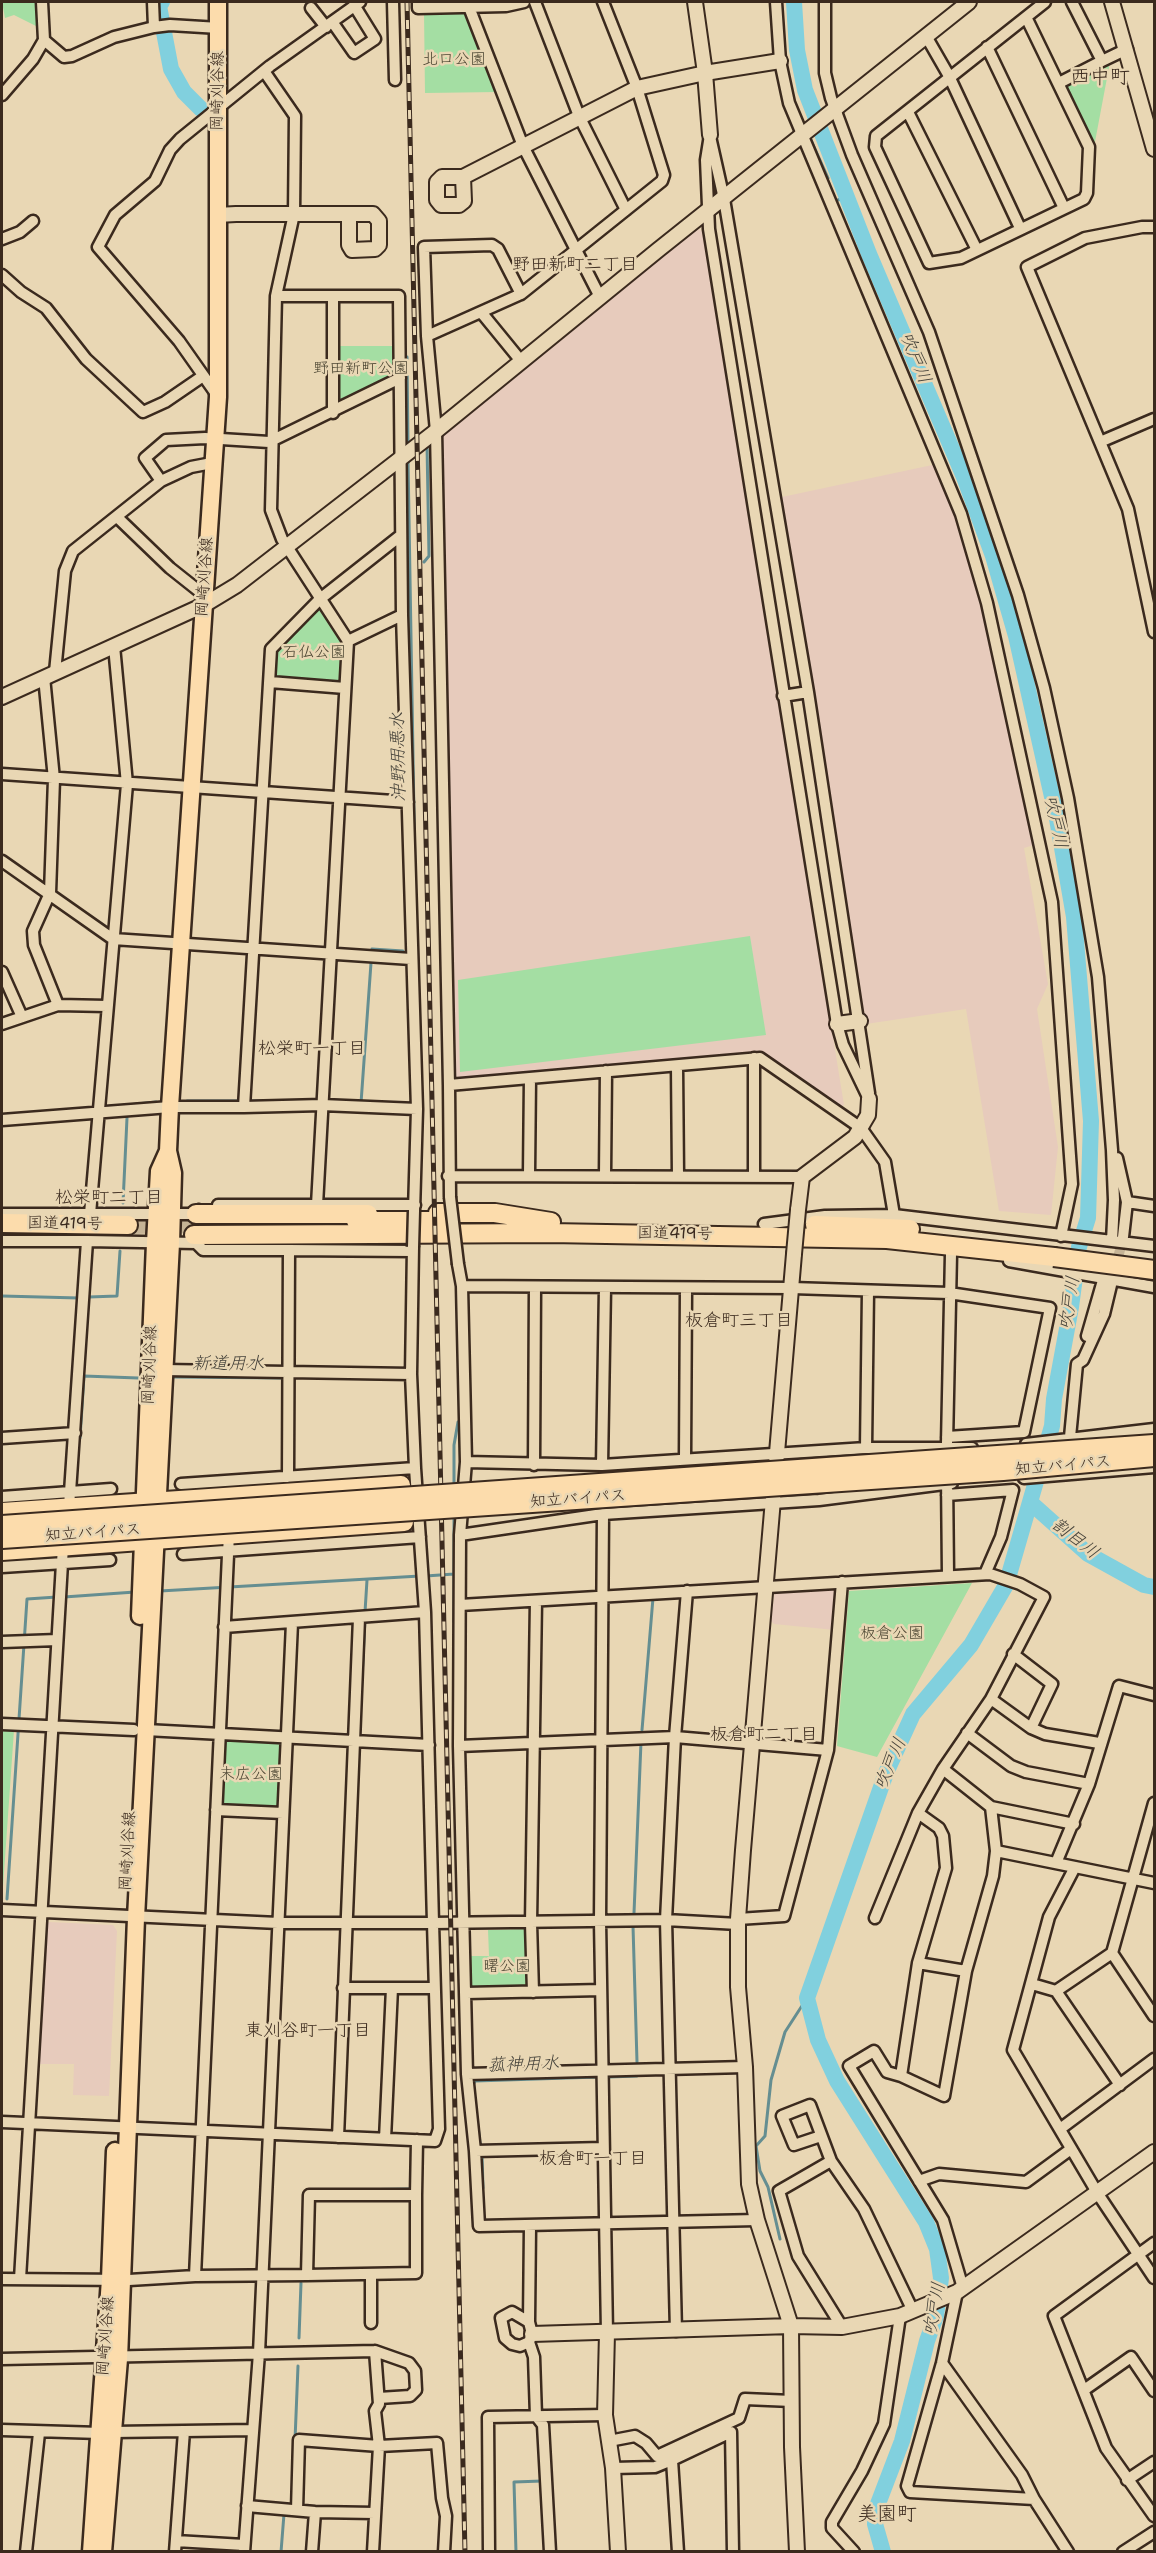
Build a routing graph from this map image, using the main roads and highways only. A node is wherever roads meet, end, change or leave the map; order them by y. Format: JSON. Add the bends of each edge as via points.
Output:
{"nodes":[{"id":1,"x":218,"y":2,"type":"edge"},
{"id":2,"x":2,"y":1222,"type":"edge"},
{"id":3,"x":550,"y":1227,"type":"junction"},
{"id":4,"x":195,"y":1229,"type":"tunnel mouth"},
{"id":5,"x":2,"y":1234,"type":"edge"},
{"id":6,"x":163,"y":1243,"type":"junction"},
{"id":7,"x":1056,"y":1251,"type":"junction"},
{"id":8,"x":1155,"y":1259,"type":"edge"},
{"id":9,"x":1155,"y":1272,"type":"edge"},
{"id":10,"x":1155,"y":1444,"type":"edge"},
{"id":11,"x":1155,"y":1457,"type":"edge"},
{"id":12,"x":586,"y":1492,"type":"junction"},
{"id":13,"x":151,"y":1502,"type":"junction"},
{"id":14,"x":2,"y":1512,"type":"edge"},
{"id":15,"x":2,"y":1525,"type":"edge"},
{"id":16,"x":2,"y":1539,"type":"edge"},
{"id":17,"x":149,"y":1539,"type":"junction"},
{"id":18,"x":2,"y":1551,"type":"edge"},
{"id":19,"x":106,"y":2433,"type":"junction"},
{"id":20,"x":91,"y":2552,"type":"edge"},
{"id":21,"x":103,"y":2552,"type":"edge"}],
"edges":[{"from":1,"to":6,"type":"main road","name":"岡崎刈谷線","via":[[218,397],[168,1151],[159,1171]]},
{"from":2,"to":5,"type":"highway","name":"国道419号","via":[[128,1230]]},
{"from":3,"to":4,"type":"highway","name":"国道419号"},
{"from":3,"to":7,"type":"highway","name":"国道419号","via":[[887,1239]]},
{"from":3,"to":7,"type":"highway","name":"国道419号","via":[[882,1226]]},
{"from":6,"to":13,"type":"main road","name":"岡崎刈谷線"},
{"from":6,"to":13,"type":"main road","name":"岡崎刈谷線","via":[[164,1370]]},
{"from":7,"to":8,"type":"highway","name":"国道419号"},
{"from":7,"to":9,"type":"highway","name":"国道419号","bridge":true,"via":[[1102,1275]]},
{"from":10,"to":12,"type":"highway","name":"知立バイパス","bridge":true},
{"from":11,"to":12,"type":"highway","name":"知立バイパス","bridge":true,"via":[[991,1471]]},
{"from":12,"to":13,"type":"highway","bridge":true,"via":[[518,1478],[230,1489]]},
{"from":12,"to":15,"type":"highway","name":"知立バイパス","bridge":true},
{"from":12,"to":16,"type":"highway","name":"知立バイパス","bridge":true},
{"from":12,"to":17,"type":"highway","bridge":true,"via":[[529,1512],[228,1542]]},
{"from":13,"to":14,"type":"highway","via":[[70,1500]]},
{"from":13,"to":17,"type":"main road","name":"岡崎刈谷線"},
{"from":17,"to":18,"type":"highway","via":[[63,1555]]},
{"from":17,"to":19,"type":"main road","name":"岡崎刈谷線"},
{"from":19,"to":20,"type":"main road","name":"岡崎刈谷線"},
{"from":19,"to":21,"type":"main road","name":"岡崎刈谷線"}]}
